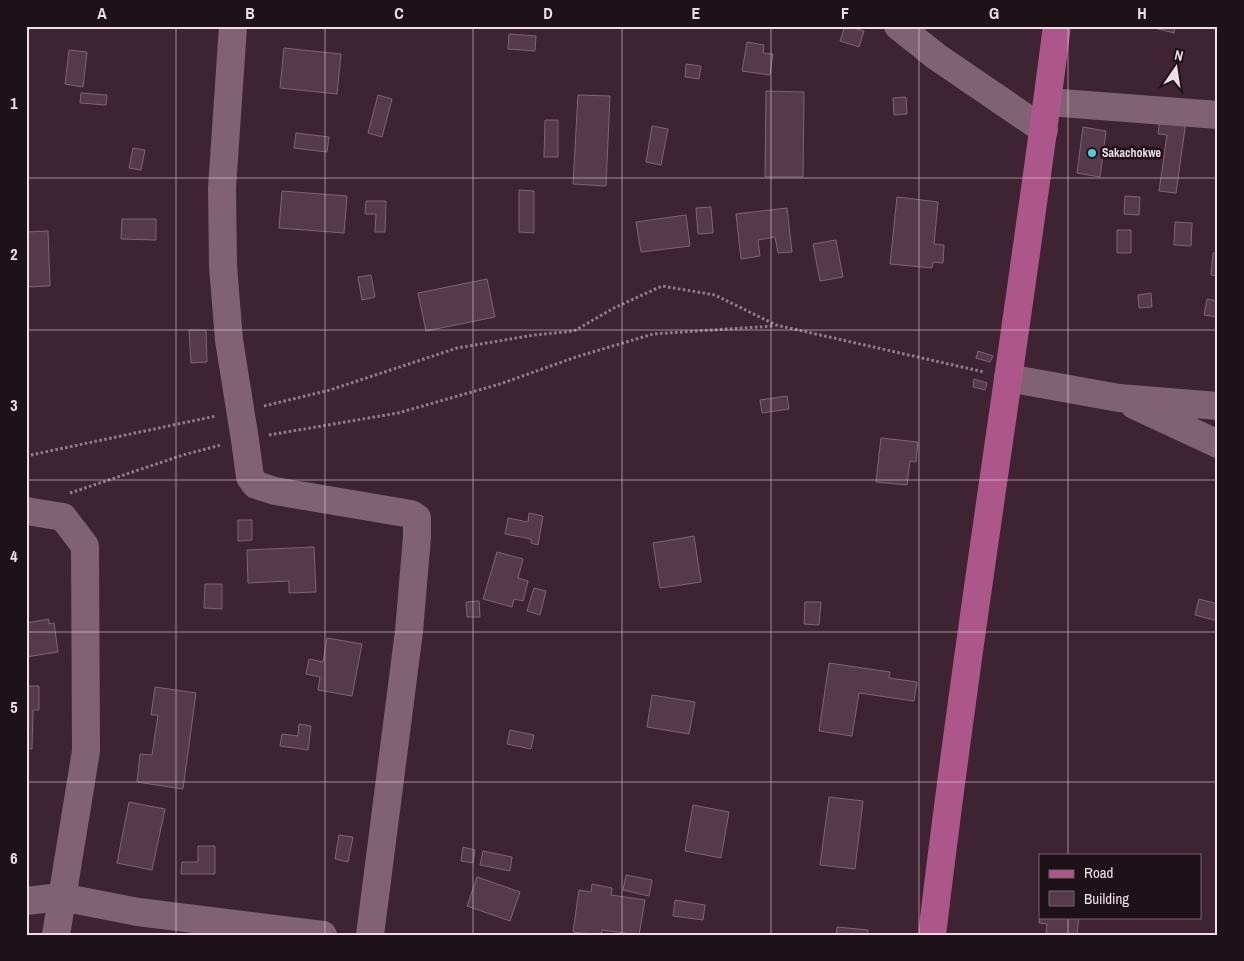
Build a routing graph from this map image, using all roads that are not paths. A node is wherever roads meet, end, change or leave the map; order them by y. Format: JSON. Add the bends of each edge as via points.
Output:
{"nodes":[{"id":1,"x":233,"y":26,"type":"edge"},
{"id":2,"x":898,"y":26,"type":"edge"},
{"id":3,"x":1053,"y":27,"type":"edge"},
{"id":4,"x":1048,"y":102,"type":"junction"},
{"id":5,"x":1218,"y":115,"type":"edge"},
{"id":6,"x":1044,"y":130,"type":"junction"},
{"id":7,"x":1008,"y":378,"type":"junction"},
{"id":8,"x":1119,"y":398,"type":"junction"},
{"id":9,"x":1218,"y":406,"type":"edge"},
{"id":10,"x":1218,"y":444,"type":"edge"},
{"id":11,"x":26,"y":511,"type":"edge"},
{"id":12,"x":62,"y":897,"type":"junction"},
{"id":13,"x":26,"y":901,"type":"edge"},
{"id":14,"x":56,"y":935,"type":"edge"},
{"id":15,"x":323,"y":935,"type":"edge"},
{"id":16,"x":370,"y":935,"type":"edge"},
{"id":17,"x":932,"y":935,"type":"edge"}],
"edges":[{"from":1,"to":16,"type":"street","via":[[222,198],[223,266],[229,340],[250,477],[256,485],[275,491],[411,514],[417,518],[409,631]]},
{"from":2,"to":6,"type":"street","via":[[937,57]]},
{"from":3,"to":4,"type":"main road"},
{"from":4,"to":5,"type":"street"},
{"from":4,"to":6,"type":"main road"},
{"from":6,"to":7,"type":"main road"},
{"from":7,"to":8,"type":"street"},
{"from":7,"to":17,"type":"main road","via":[[970,638]]},
{"from":8,"to":9,"type":"street"},
{"from":8,"to":10,"type":"street"},
{"from":11,"to":12,"type":"street","via":[[63,517],[84,546],[86,751]]},
{"from":12,"to":13,"type":"street"},
{"from":12,"to":14,"type":"street"},
{"from":12,"to":15,"type":"street","via":[[138,912]]}]}
